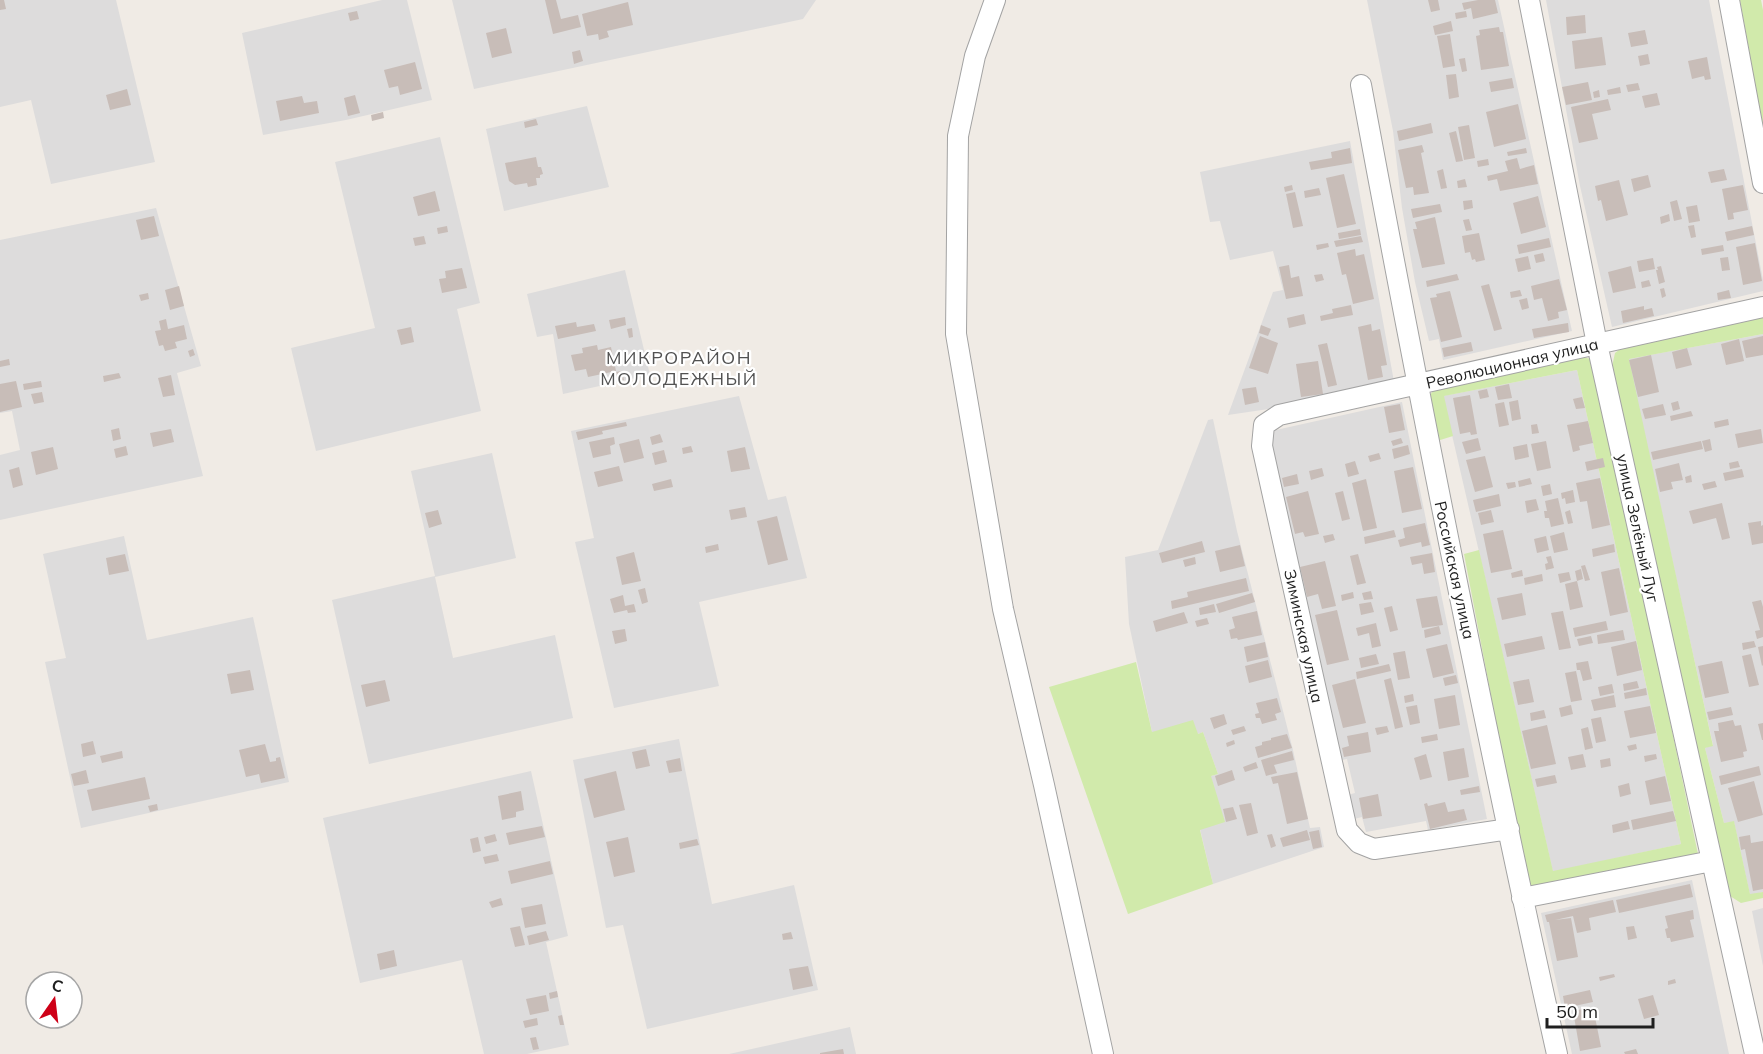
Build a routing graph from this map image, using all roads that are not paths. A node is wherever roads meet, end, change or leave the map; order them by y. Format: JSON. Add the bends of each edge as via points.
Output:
{"nodes":[{"id":1,"x":995,"y":0,"type":"edge"},
{"id":2,"x":1529,"y":0,"type":"edge"},
{"id":3,"x":1729,"y":0,"type":"edge"},
{"id":4,"x":1361,"y":85,"type":"dead end"},
{"id":5,"x":1763,"y":183,"type":"edge"},
{"id":6,"x":1763,"y":307,"type":"edge"},
{"id":7,"x":1597,"y":344,"type":"junction"},
{"id":8,"x":1417,"y":384,"type":"junction"},
{"id":9,"x":1264,"y":424,"type":"joint"},
{"id":10,"x":1509,"y":829,"type":"junction"},
{"id":11,"x":1712,"y":861,"type":"junction"},
{"id":12,"x":1522,"y":898,"type":"junction"},
{"id":13,"x":1102,"y":1054,"type":"edge"},
{"id":14,"x":1557,"y":1054,"type":"edge"},
{"id":15,"x":1755,"y":1054,"type":"edge"}],
"edges":[{"from":1,"to":13,"type":"street","via":[[975,56],[958,136],[956,334],[1003,609]]},
{"from":2,"to":7,"type":"street","name":"улица Зелёный Луг"},
{"from":3,"to":5,"type":"street"},
{"from":4,"to":8,"type":"street","name":"Российская улица"},
{"from":6,"to":7,"type":"street","name":"Революционная улица"},
{"from":7,"to":8,"type":"street","name":"Революционная улица"},
{"from":7,"to":11,"type":"street","name":"улица Зелёный Луг"},
{"from":8,"to":9,"type":"street","name":"Революционная улица","via":[[1279,415]]},
{"from":8,"to":10,"type":"street","name":"Российская улица"},
{"from":9,"to":10,"type":"street","name":"Зиминская улица","via":[[1262,446],[1347,830],[1359,843],[1374,849]]},
{"from":10,"to":12,"type":"street","name":"Российская улица"},
{"from":11,"to":12,"type":"street"},
{"from":11,"to":15,"type":"street","name":"улица Зелёный Луг"},
{"from":12,"to":14,"type":"street","name":"Российская улица"}]}
